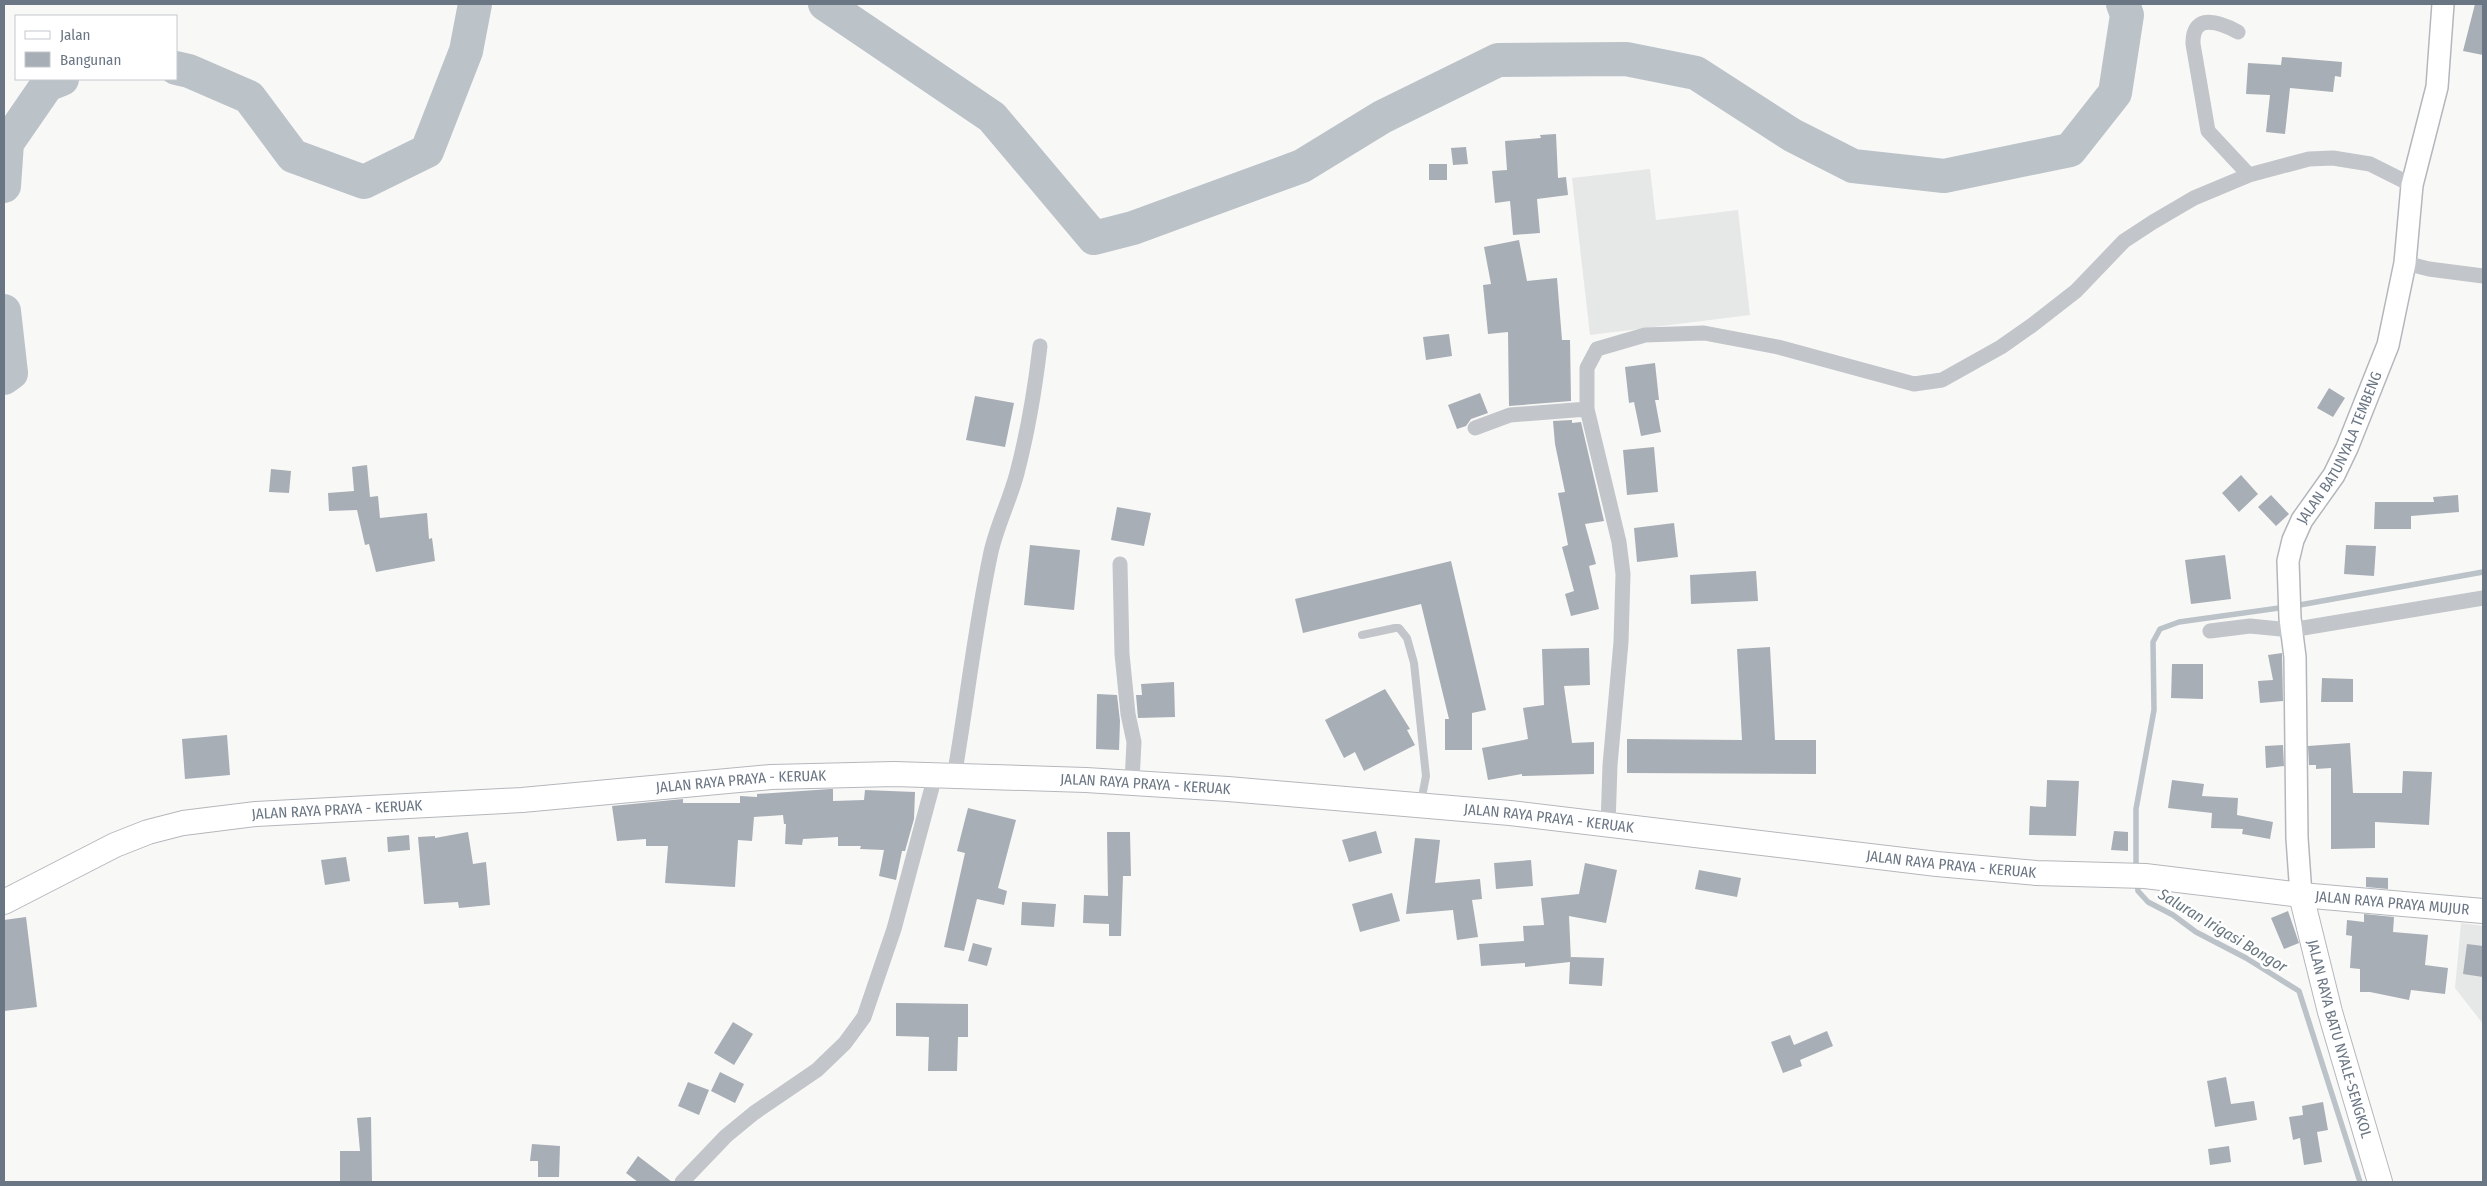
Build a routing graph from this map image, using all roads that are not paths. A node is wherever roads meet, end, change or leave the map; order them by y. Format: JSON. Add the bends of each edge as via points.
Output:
{"nodes":[{"id":1,"x":2442,"y":4,"type":"edge"},
{"id":2,"x":2238,"y":32,"type":"dead end"},
{"id":3,"x":2249,"y":175,"type":"junction"},
{"id":4,"x":2412,"y":185,"type":"junction"},
{"id":5,"x":2405,"y":263,"type":"junction"},
{"id":6,"x":2483,"y":276,"type":"edge"},
{"id":7,"x":1040,"y":346,"type":"dead end"},
{"id":8,"x":1587,"y":409,"type":"junction"},
{"id":9,"x":1475,"y":428,"type":"dead end"},
{"id":10,"x":1120,"y":564,"type":"dead end"},
{"id":11,"x":2483,"y":598,"type":"edge"},
{"id":12,"x":2290,"y":616,"type":"junction"},
{"id":13,"x":2210,"y":631,"type":"dead end"},
{"id":14,"x":1362,"y":635,"type":"dead end"},
{"id":15,"x":945,"y":776,"type":"junction"},
{"id":16,"x":1132,"y":782,"type":"junction"},
{"id":17,"x":1420,"y":806,"type":"junction"},
{"id":18,"x":1608,"y":826,"type":"junction"},
{"id":19,"x":2301,"y":894,"type":"junction"},
{"id":20,"x":4,"y":902,"type":"edge"},
{"id":21,"x":2483,"y":911,"type":"edge"},
{"id":22,"x":682,"y":1182,"type":"edge"},
{"id":23,"x":2380,"y":1182,"type":"edge"}],
"edges":[{"from":1,"to":4,"type":"street","name":"JALAN BATUNYALA TEMBENG","via":[[2437,86]]},
{"from":2,"to":3,"type":"street","via":[[2211,21],[2200,25],[2193,34],[2193,44],[2208,131]]},
{"from":3,"to":4,"type":"street","via":[[2308,159],[2333,158],[2370,164]]},
{"from":3,"to":8,"type":"street","via":[[2194,198],[2152,222],[2124,241],[2076,291],[2031,326],[1942,380],[1914,384],[1778,347],[1704,333],[1645,335],[1597,349],[1587,368]]},
{"from":4,"to":5,"type":"street","name":"JALAN BATUNYALA TEMBENG"},
{"from":5,"to":6,"type":"street"},
{"from":5,"to":12,"type":"street","name":"JALAN BATUNYALA TEMBENG","via":[[2388,345],[2375,383],[2334,475],[2302,520],[2293,540],[2288,561]]},
{"from":7,"to":15,"type":"street","via":[[1032,410],[1017,475],[997,530],[978,613],[968,697]]},
{"from":8,"to":9,"type":"street","via":[[1510,415]]},
{"from":8,"to":18,"type":"street","via":[[1619,542],[1622,574],[1621,642]]},
{"from":10,"to":16,"type":"street","via":[[1122,654],[1134,742]]},
{"from":11,"to":12,"type":"street"},
{"from":12,"to":13,"type":"street"},
{"from":12,"to":19,"type":"street","name":"JALAN BATUNYALA TEMBENG","via":[[2295,656],[2297,838]]},
{"from":14,"to":17,"type":"lane","via":[[1399,628],[1407,638],[1414,663],[1426,776]]},
{"from":15,"to":16,"type":"main road","name":"JALAN RAYA PRAYA - KERUAK"},
{"from":15,"to":20,"type":"main road","name":"JALAN RAYA PRAYA - KERUAK","via":[[771,777],[522,800],[256,814],[182,823],[115,845]]},
{"from":15,"to":22,"type":"street","via":[[864,1017],[845,1043],[817,1070],[726,1136]]},
{"from":16,"to":17,"type":"main road","name":"JALAN RAYA PRAYA - KERUAK"},
{"from":17,"to":18,"type":"main road","name":"JALAN RAYA PRAYA - KERUAK","via":[[1510,813]]},
{"from":18,"to":19,"type":"main road","name":"JALAN RAYA PRAYA - KERUAK","via":[[1937,864],[2036,873],[2145,876]]},
{"from":19,"to":21,"type":"main road","name":"JALAN RAYA PRAYA MUJUR"},
{"from":19,"to":23,"type":"main road","name":"JALAN RAYA BATU NYALE-SENGKOL","via":[[2330,1012]]}]}
